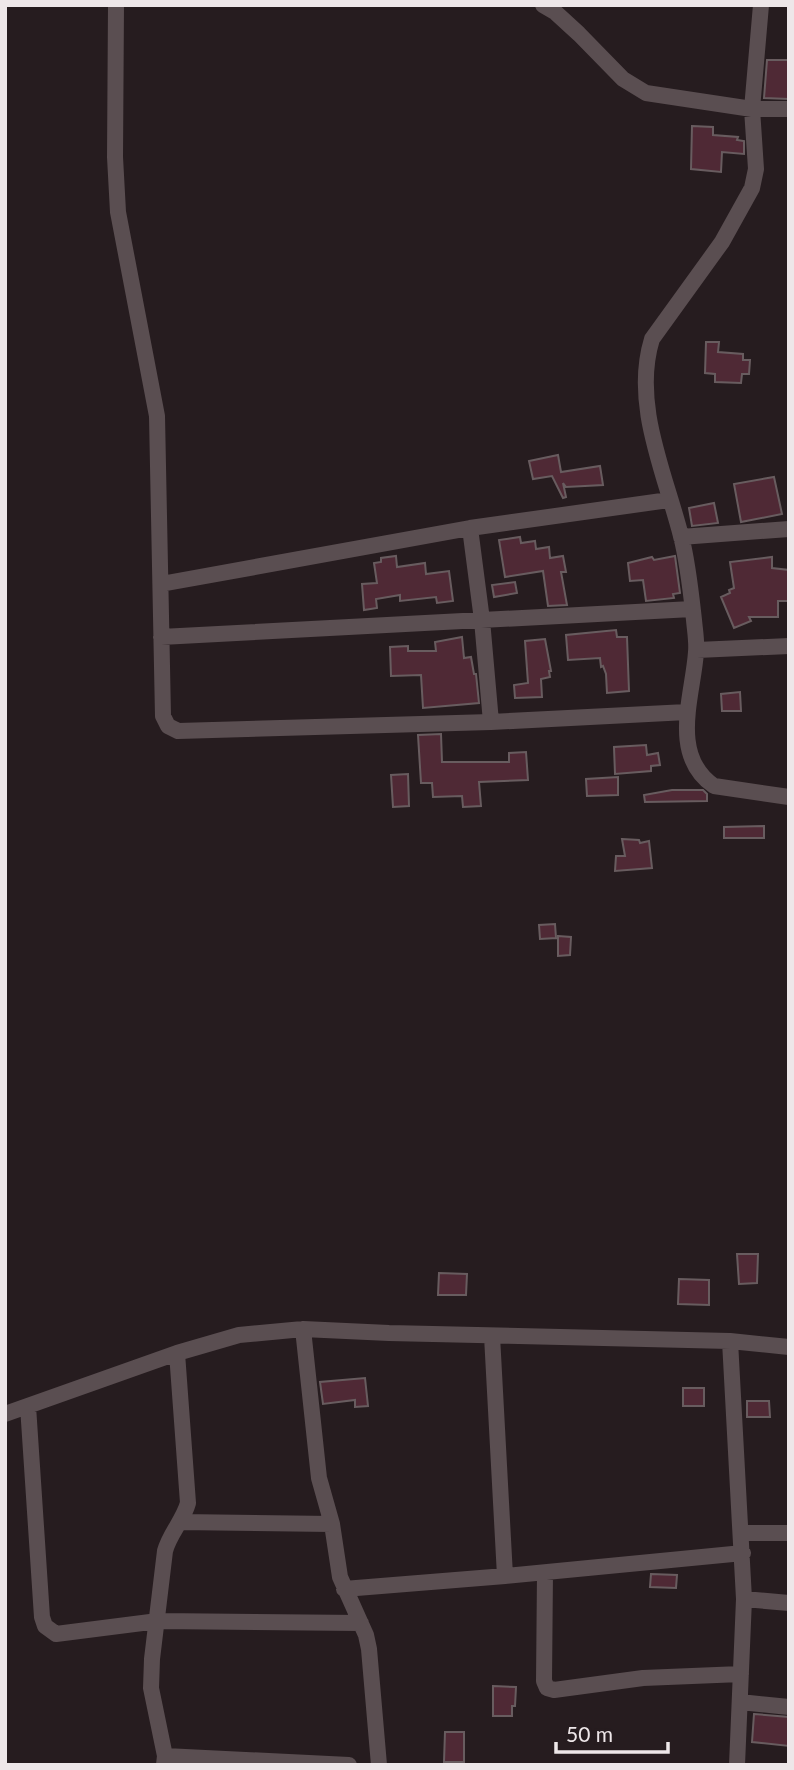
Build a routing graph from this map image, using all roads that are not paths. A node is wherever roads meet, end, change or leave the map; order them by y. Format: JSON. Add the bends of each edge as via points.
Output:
{"nodes":[{"id":1,"x":116,"y":5,"type":"edge"},
{"id":2,"x":543,"y":5,"type":"edge"},
{"id":3,"x":761,"y":5,"type":"edge"},
{"id":4,"x":752,"y":108,"type":"junction"},
{"id":5,"x":789,"y":109,"type":"edge"},
{"id":6,"x":669,"y":500,"type":"junction"},
{"id":7,"x":470,"y":528,"type":"junction"},
{"id":8,"x":789,"y":529,"type":"edge"},
{"id":9,"x":681,"y":537,"type":"junction"},
{"id":10,"x":161,"y":584,"type":"junction"},
{"id":11,"x":692,"y":609,"type":"junction"},
{"id":12,"x":482,"y":620,"type":"junction"},
{"id":13,"x":161,"y":637,"type":"junction"},
{"id":14,"x":789,"y":646,"type":"edge"},
{"id":15,"x":696,"y":650,"type":"junction"},
{"id":16,"x":687,"y":712,"type":"junction"},
{"id":17,"x":491,"y":722,"type":"junction"},
{"id":18,"x":789,"y":796,"type":"edge"},
{"id":19,"x":303,"y":1329,"type":"junction"},
{"id":20,"x":492,"y":1336,"type":"junction"},
{"id":21,"x":730,"y":1341,"type":"junction"},
{"id":22,"x":789,"y":1347,"type":"edge"},
{"id":23,"x":177,"y":1353,"type":"junction"},
{"id":24,"x":28,"y":1406,"type":"junction"},
{"id":25,"x":5,"y":1414,"type":"edge"},
{"id":26,"x":180,"y":1522,"type":"junction"},
{"id":27,"x":332,"y":1524,"type":"junction"},
{"id":28,"x":741,"y":1533,"type":"junction"},
{"id":29,"x":789,"y":1533,"type":"edge"},
{"id":30,"x":743,"y":1553,"type":"junction"},
{"id":31,"x":545,"y":1573,"type":"junction"},
{"id":32,"x":505,"y":1577,"type":"junction"},
{"id":33,"x":344,"y":1589,"type":"junction"},
{"id":34,"x":744,"y":1599,"type":"junction"},
{"id":35,"x":789,"y":1603,"type":"edge"},
{"id":36,"x":158,"y":1621,"type":"junction"},
{"id":37,"x":361,"y":1623,"type":"junction"},
{"id":38,"x":741,"y":1674,"type":"junction"},
{"id":39,"x":740,"y":1702,"type":"junction"},
{"id":40,"x":789,"y":1707,"type":"edge"},
{"id":41,"x":165,"y":1760,"type":"edge"},
{"id":42,"x":296,"y":1764,"type":"edge"},
{"id":43,"x":349,"y":1765,"type":"edge"},
{"id":44,"x":379,"y":1765,"type":"edge"},
{"id":45,"x":737,"y":1765,"type":"edge"}],
"edges":[{"from":1,"to":10,"type":"street","via":[[118,212],[157,416]]},
{"from":2,"to":4,"type":"street","via":[[623,79],[646,93]]},
{"from":3,"to":4,"type":"street"},
{"from":4,"to":5,"type":"street"},
{"from":4,"to":6,"type":"street","via":[[756,169],[751,188],[722,242],[652,339],[646,356],[646,400]]},
{"from":6,"to":7,"type":"street"},
{"from":6,"to":9,"type":"street"},
{"from":7,"to":10,"type":"street"},
{"from":7,"to":12,"type":"street"},
{"from":8,"to":9,"type":"street"},
{"from":9,"to":11,"type":"street"},
{"from":10,"to":13,"type":"street"},
{"from":11,"to":12,"type":"street"},
{"from":11,"to":15,"type":"street"},
{"from":12,"to":13,"type":"street"},
{"from":12,"to":17,"type":"street"},
{"from":13,"to":17,"type":"street","via":[[163,716],[167,726],[178,732]]},
{"from":14,"to":15,"type":"street"},
{"from":15,"to":16,"type":"street"},
{"from":16,"to":17,"type":"street"},
{"from":16,"to":18,"type":"street","via":[[687,741],[704,779],[714,786]]},
{"from":19,"to":20,"type":"street"},
{"from":19,"to":23,"type":"street","via":[[239,1335]]},
{"from":19,"to":27,"type":"street","via":[[319,1478]]},
{"from":20,"to":21,"type":"street"},
{"from":20,"to":32,"type":"street"},
{"from":21,"to":22,"type":"street"},
{"from":21,"to":28,"type":"street"},
{"from":23,"to":24,"type":"street"},
{"from":23,"to":26,"type":"street","via":[[188,1503]]},
{"from":24,"to":25,"type":"street"},
{"from":24,"to":36,"type":"street","via":[[45,1626],[56,1634]]},
{"from":26,"to":27,"type":"street"},
{"from":26,"to":36,"type":"street","via":[[165,1551]]},
{"from":27,"to":33,"type":"street"},
{"from":28,"to":29,"type":"street"},
{"from":28,"to":30,"type":"street"},
{"from":30,"to":31,"type":"street"},
{"from":30,"to":34,"type":"street"},
{"from":31,"to":32,"type":"street"},
{"from":31,"to":38,"type":"street","via":[[547,1688]]},
{"from":32,"to":33,"type":"street"},
{"from":33,"to":37,"type":"street"},
{"from":34,"to":35,"type":"street"},
{"from":34,"to":38,"type":"street"},
{"from":36,"to":37,"type":"street"},
{"from":36,"to":41,"type":"street","via":[[151,1688]]},
{"from":37,"to":44,"type":"street","via":[[369,1649]]},
{"from":38,"to":39,"type":"street"},
{"from":39,"to":40,"type":"street"},
{"from":39,"to":45,"type":"street"},
{"from":41,"to":42,"type":"street"},
{"from":42,"to":43,"type":"street"}]}
